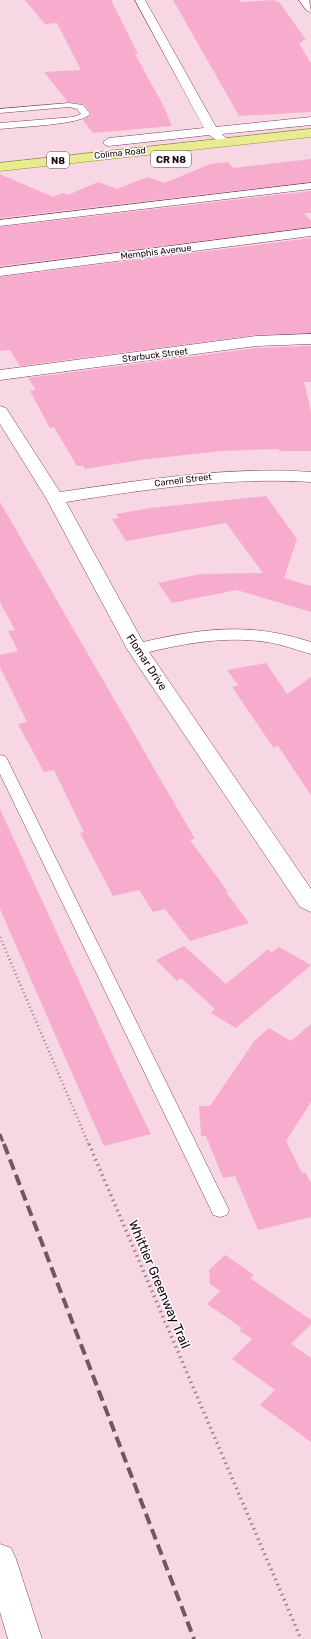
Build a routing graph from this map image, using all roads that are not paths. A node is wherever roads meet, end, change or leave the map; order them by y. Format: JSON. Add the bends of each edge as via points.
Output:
{"nodes":[{"id":1,"x":140,"y":0,"type":"edge"},
{"id":2,"x":304,"y":0,"type":"edge"},
{"id":3,"x":311,"y":9,"type":"edge"},
{"id":4,"x":0,"y":111,"type":"edge"},
{"id":5,"x":311,"y":121,"type":"edge"},
{"id":6,"x":0,"y":126,"type":"edge"},
{"id":7,"x":212,"y":132,"type":"junction"},
{"id":8,"x":311,"y":133,"type":"edge"},
{"id":9,"x":109,"y":142,"type":"dead end"},
{"id":10,"x":223,"y":142,"type":"junction"},
{"id":11,"x":311,"y":144,"type":"edge"},
{"id":12,"x":233,"y":152,"type":"junction"},
{"id":13,"x":0,"y":167,"type":"edge"},
{"id":14,"x":0,"y":177,"type":"edge"},
{"id":15,"x":311,"y":186,"type":"edge"},
{"id":16,"x":0,"y":223,"type":"edge"},
{"id":17,"x":311,"y":232,"type":"edge"},
{"id":18,"x":0,"y":272,"type":"edge"},
{"id":19,"x":311,"y":339,"type":"edge"},
{"id":20,"x":0,"y":375,"type":"edge"},
{"id":21,"x":0,"y":410,"type":"edge"},
{"id":22,"x":311,"y":477,"type":"edge"},
{"id":23,"x":55,"y":498,"type":"junction"},
{"id":24,"x":311,"y":648,"type":"edge"},
{"id":25,"x":137,"y":649,"type":"junction"},
{"id":26,"x":0,"y":759,"type":"edge"},
{"id":27,"x":311,"y":904,"type":"edge"},
{"id":28,"x":220,"y":1210,"type":"dead end"},
{"id":29,"x":0,"y":1559,"type":"edge"},
{"id":30,"x":25,"y":1639,"type":"edge"}],
"edges":[{"from":1,"to":7,"type":"street"},
{"from":2,"to":3,"type":"street"},
{"from":4,"to":6,"type":"lane","via":[[69,105],[80,107],[86,114],[73,119]]},
{"from":5,"to":7,"type":"street"},
{"from":7,"to":9,"type":"street"},
{"from":7,"to":10,"type":"street"},
{"from":8,"to":10,"type":"main road","name":"Colima Road"},
{"from":10,"to":12,"type":"main road"},
{"from":10,"to":13,"type":"main road","name":"Colima Road","number":"N8"},
{"from":11,"to":12,"type":"main road","name":"Colima Road","number":"CR N8"},
{"from":12,"to":14,"type":"main road","name":"Colima Road","number":"CR N8"},
{"from":15,"to":16,"type":"lane"},
{"from":17,"to":18,"type":"street","name":"Memphis Avenue"},
{"from":19,"to":20,"type":"street","name":"Starbuck Street","via":[[256,341]]},
{"from":21,"to":23,"type":"street","name":"Flomar Drive"},
{"from":22,"to":23,"type":"street","name":"Carnell Street","via":[[245,474]]},
{"from":23,"to":25,"type":"street","name":"Flomar Drive"},
{"from":24,"to":25,"type":"street","via":[[290,640],[244,632],[193,636]]},
{"from":25,"to":27,"type":"street","name":"Flomar Drive"},
{"from":26,"to":28,"type":"lane"},
{"from":29,"to":30,"type":"street"}]}
